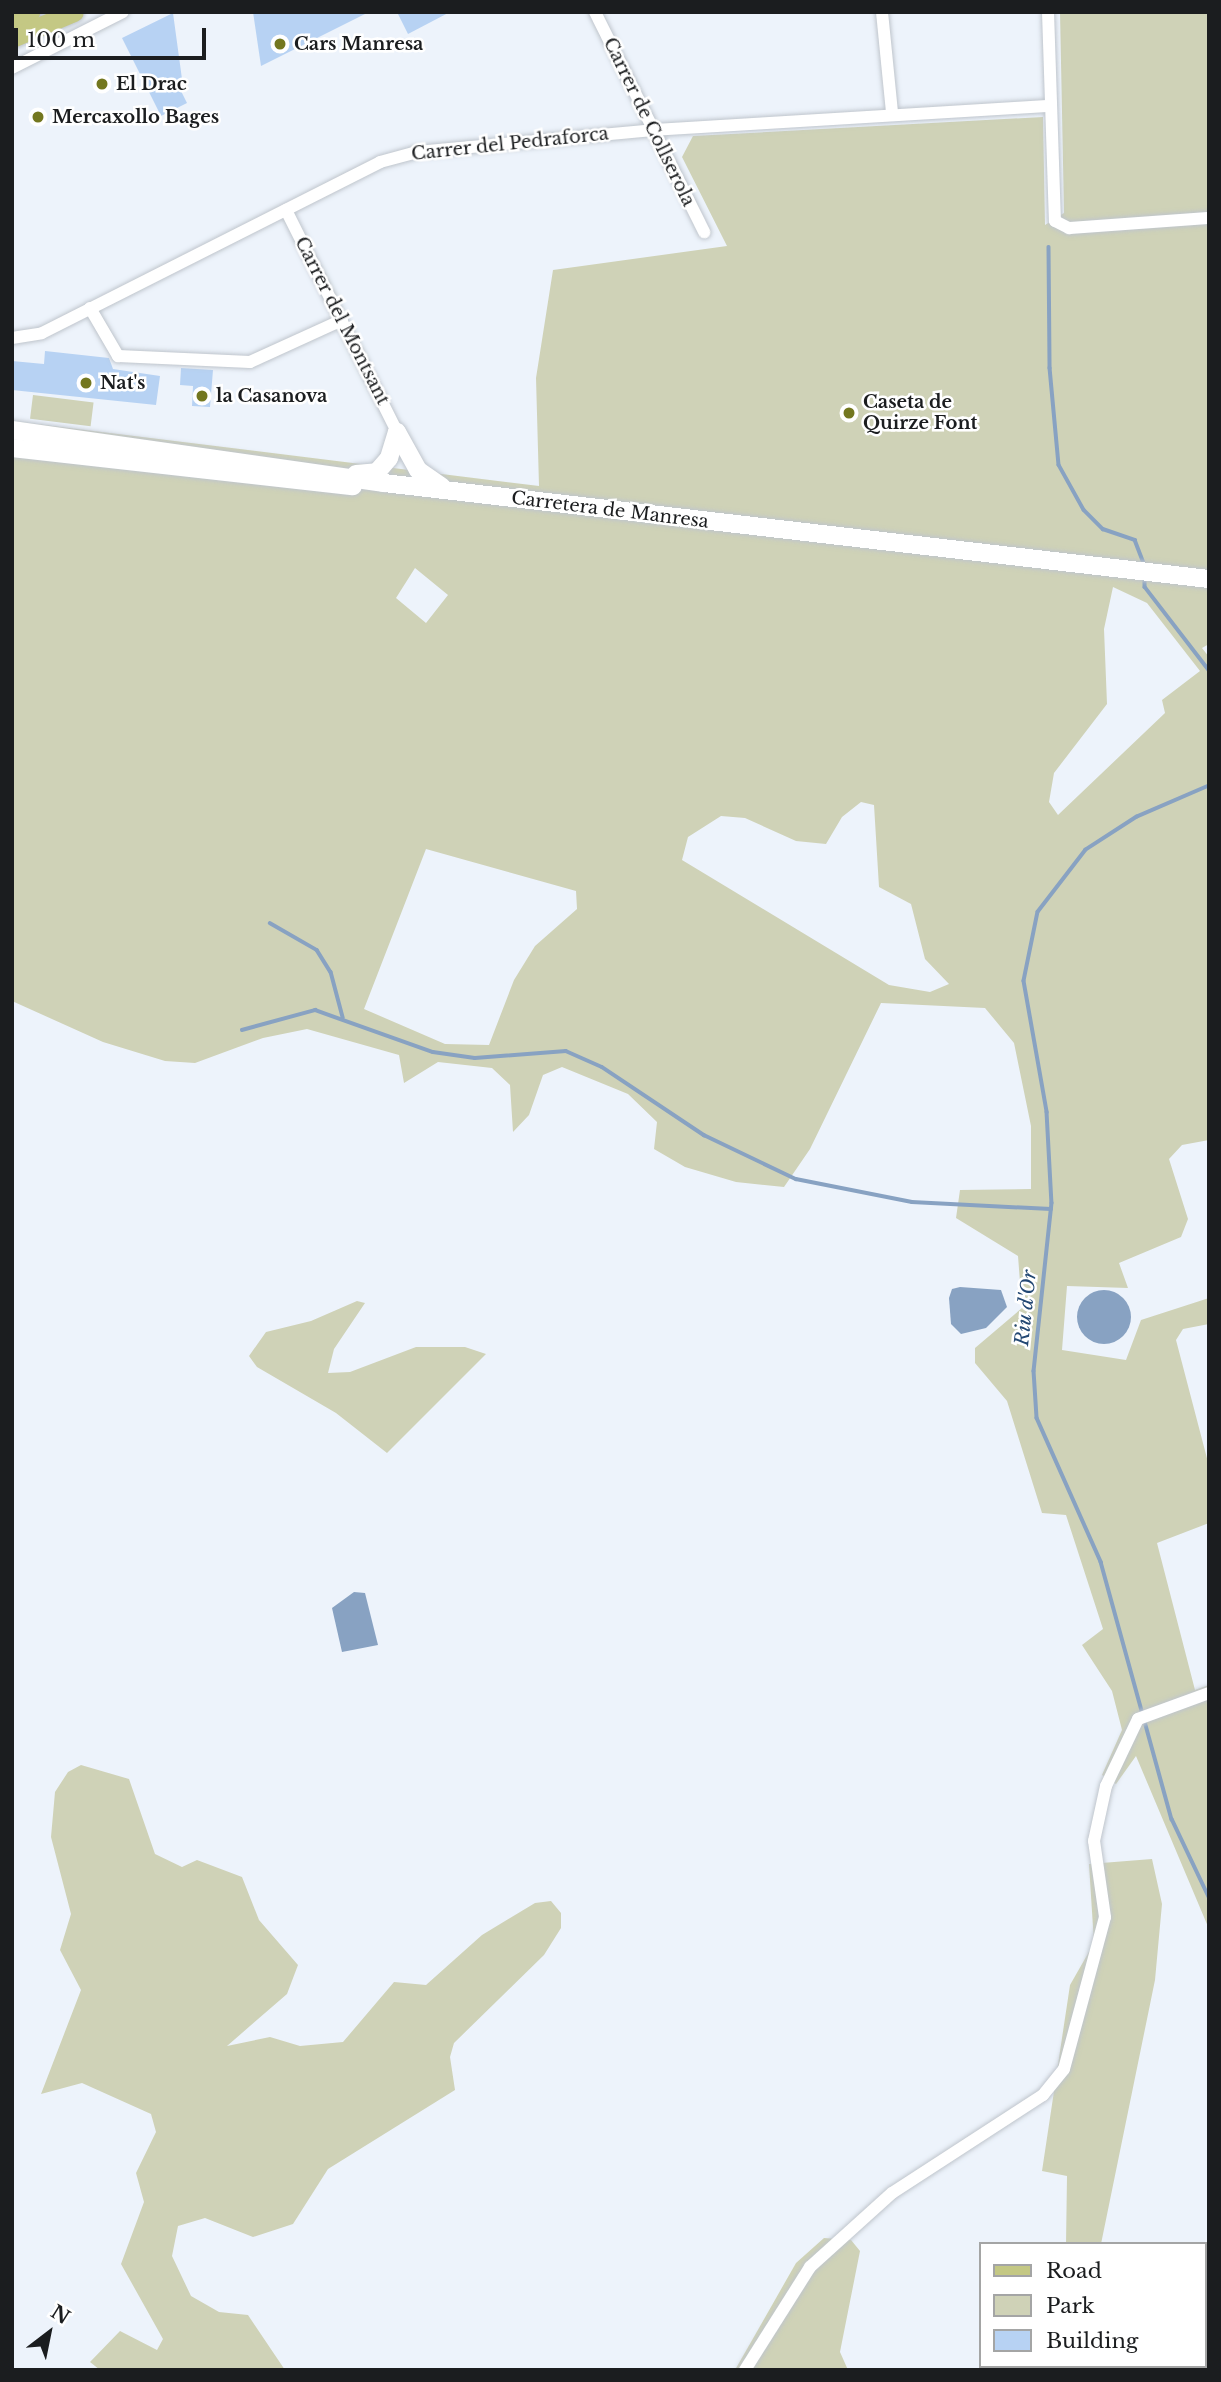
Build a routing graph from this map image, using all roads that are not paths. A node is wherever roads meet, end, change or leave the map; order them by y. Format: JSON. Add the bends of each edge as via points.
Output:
{"nodes":[{"id":1,"x":74,"y":12,"type":"edge"},
{"id":2,"x":123,"y":12,"type":"edge"},
{"id":3,"x":595,"y":12,"type":"edge"},
{"id":4,"x":883,"y":12,"type":"edge"},
{"id":5,"x":1048,"y":12,"type":"edge"},
{"id":6,"x":12,"y":38,"type":"edge"},
{"id":7,"x":12,"y":68,"type":"edge"},
{"id":8,"x":1049,"y":106,"type":"junction"},
{"id":9,"x":892,"y":113,"type":"junction"},
{"id":10,"x":653,"y":130,"type":"junction"},
{"id":11,"x":286,"y":210,"type":"junction"},
{"id":12,"x":1209,"y":218,"type":"edge"},
{"id":13,"x":704,"y":232,"type":"dead end"},
{"id":14,"x":90,"y":308,"type":"junction"},
{"id":15,"x":342,"y":320,"type":"junction"},
{"id":16,"x":14,"y":335,"type":"edge"},
{"id":17,"x":12,"y":430,"type":"edge"},
{"id":18,"x":397,"y":432,"type":"junction"},
{"id":19,"x":12,"y":438,"type":"edge"},
{"id":20,"x":94,"y":439,"type":"junction"},
{"id":21,"x":12,"y":448,"type":"edge"},
{"id":22,"x":59,"y":455,"type":"junction"},
{"id":23,"x":12,"y":462,"type":"edge"},
{"id":24,"x":348,"y":475,"type":"junction"},
{"id":25,"x":384,"y":483,"type":"junction"},
{"id":26,"x":450,"y":491,"type":"junction"},
{"id":27,"x":1209,"y":579,"type":"edge"},
{"id":28,"x":1209,"y":1693,"type":"edge"},
{"id":29,"x":745,"y":2370,"type":"edge"}],
"edges":[{"from":1,"to":6,"type":"main road"},
{"from":2,"to":7,"type":"street"},
{"from":3,"to":10,"type":"street","name":"Carrer de Collserola"},
{"from":4,"to":9,"type":"street"},
{"from":5,"to":8,"type":"street"},
{"from":8,"to":9,"type":"street","name":"Carrer del Pedraforca"},
{"from":8,"to":12,"type":"street","via":[[1056,221]]},
{"from":9,"to":10,"type":"street","name":"Carrer del Pedraforca"},
{"from":10,"to":11,"type":"street","name":"Carrer del Pedraforca","via":[[417,152],[380,162]]},
{"from":10,"to":13,"type":"street","name":"Carrer de Collserola"},
{"from":11,"to":14,"type":"street","name":"Carrer del Pedraforca"},
{"from":11,"to":15,"type":"street","name":"Carrer del Montsant"},
{"from":14,"to":15,"type":"street","via":[[118,356],[250,362]]},
{"from":14,"to":16,"type":"street","name":"Carrer del Pedraforca","via":[[42,333]]},
{"from":15,"to":18,"type":"street","name":"Carrer del Montsant"},
{"from":17,"to":20,"type":"main road","name":"Carretera de Manresa"},
{"from":18,"to":24,"type":"main road","via":[[389,458],[377,472]]},
{"from":18,"to":26,"type":"main road","via":[[418,470]]},
{"from":19,"to":20,"type":"main road"},
{"from":20,"to":24,"type":"main road","name":"Carretera de Manresa"},
{"from":21,"to":22,"type":"main road"},
{"from":22,"to":23,"type":"main road"},
{"from":22,"to":25,"type":"main road","via":[[316,484]]},
{"from":24,"to":25,"type":"main road","name":"Carretera de Manresa"},
{"from":25,"to":26,"type":"main road","name":"Carretera de Manresa"},
{"from":26,"to":27,"type":"main road","name":"Carretera de Manresa"},
{"from":28,"to":29,"type":"street","via":[[1144,1716],[1106,1786],[1094,1841],[1105,1917],[1065,2069],[1043,2095],[892,2193],[810,2267]]}]}
